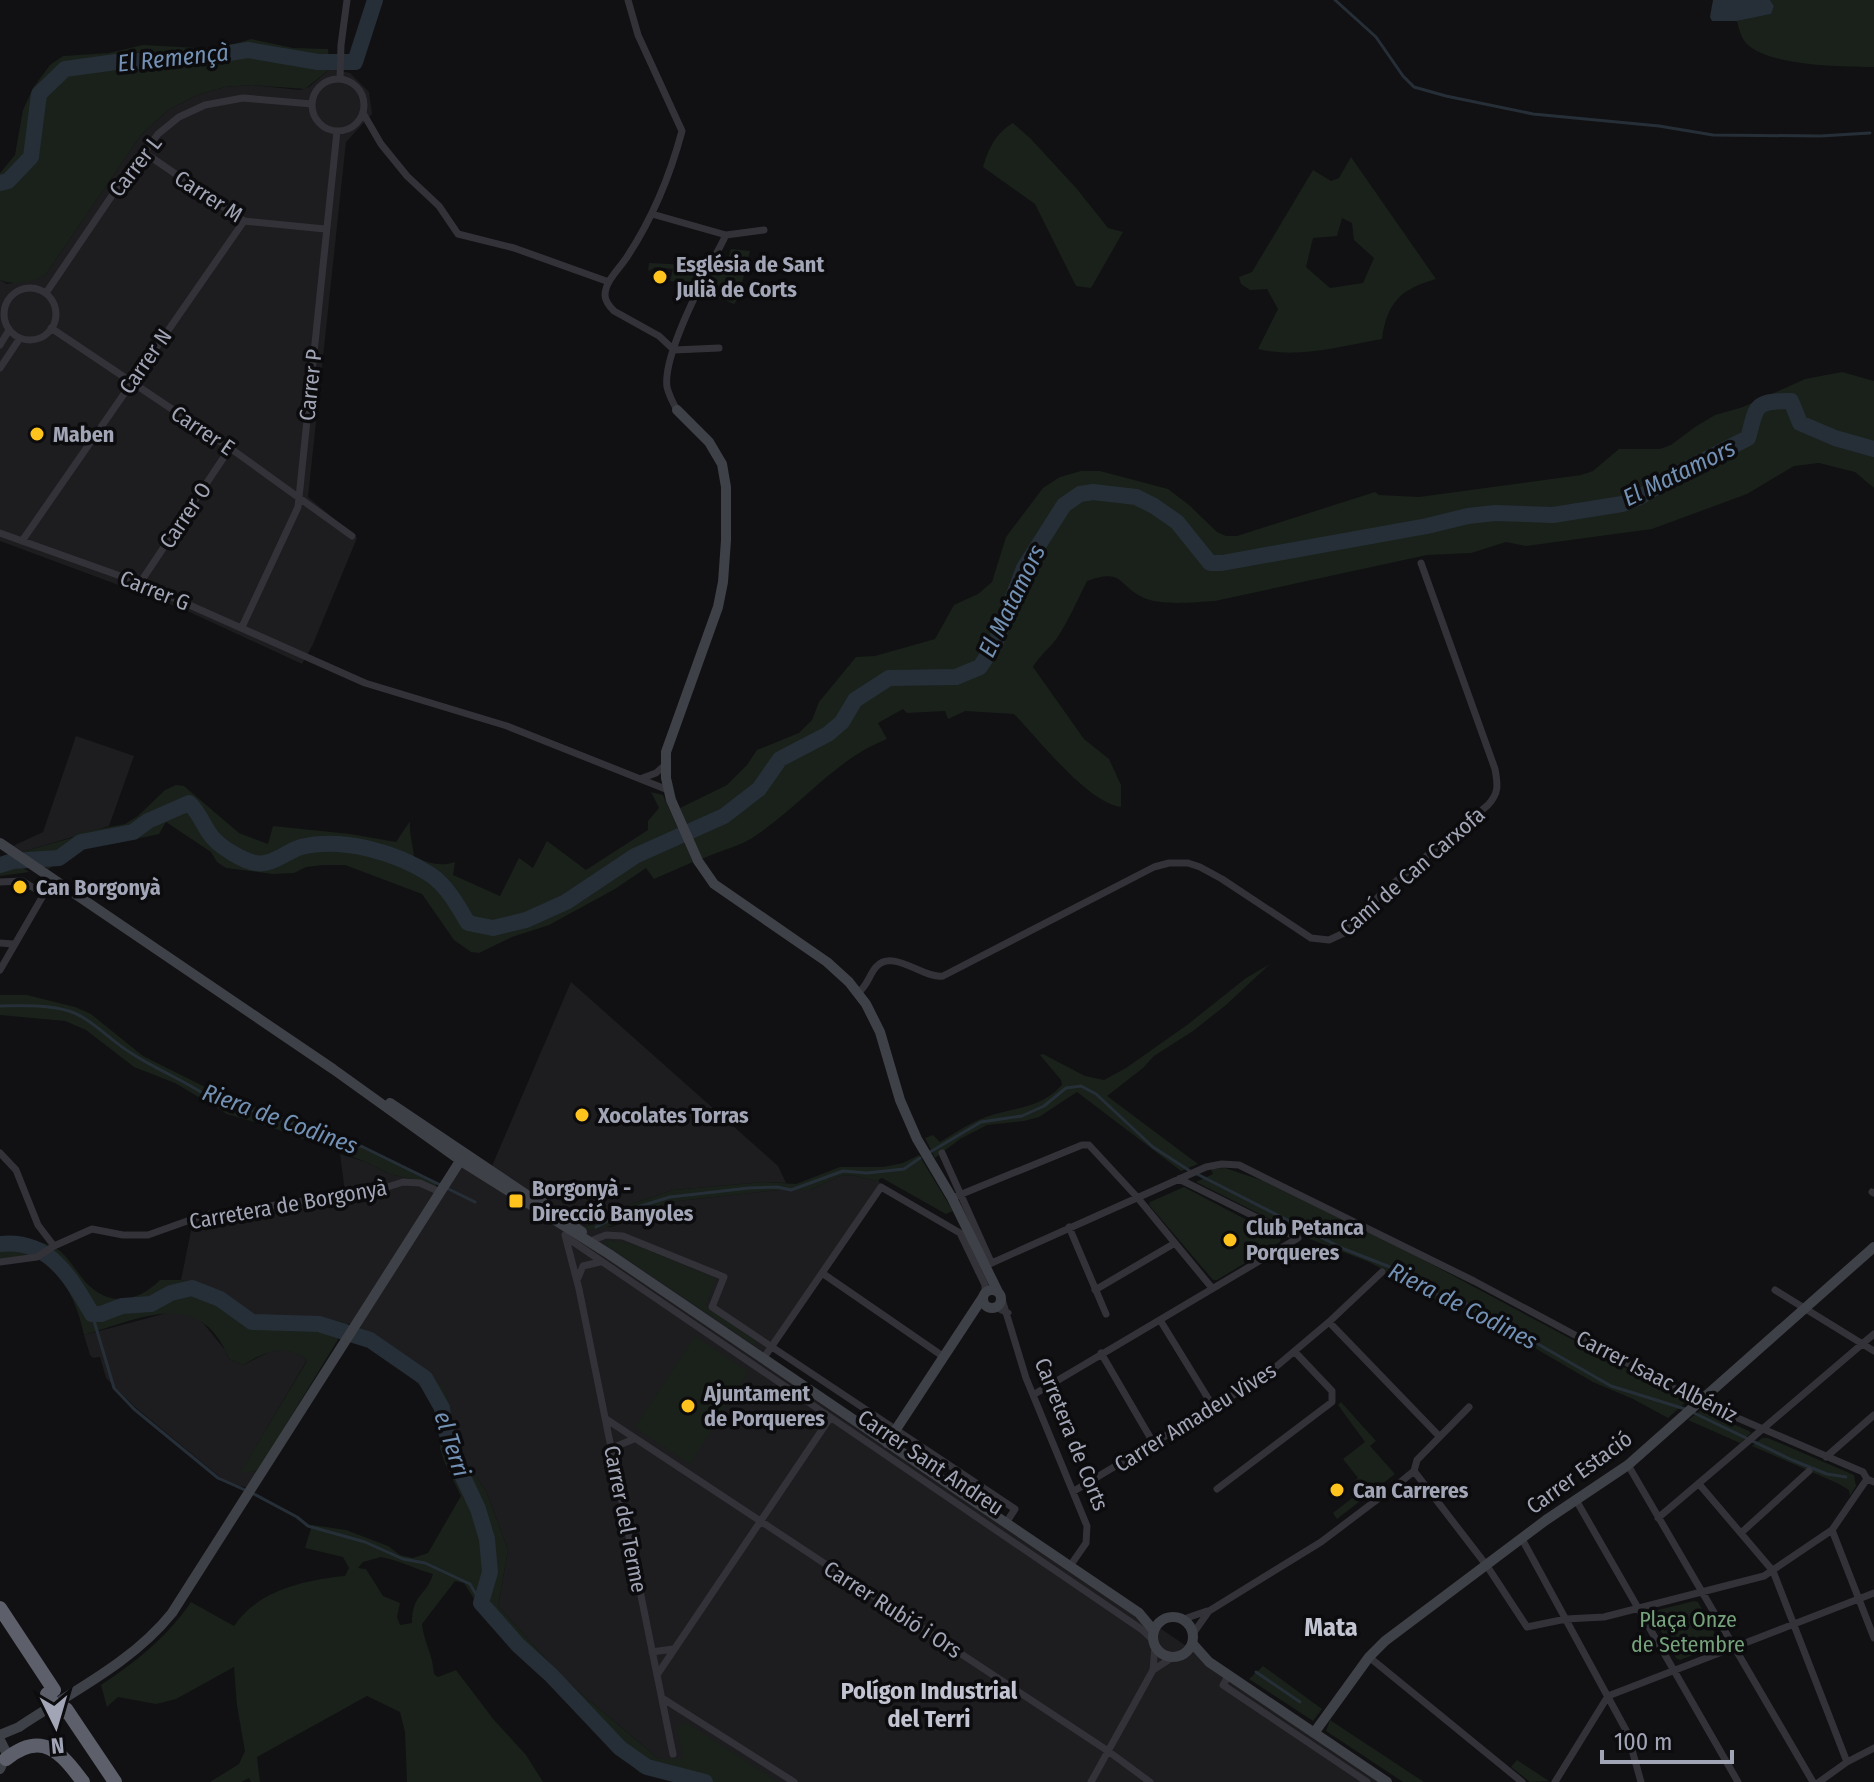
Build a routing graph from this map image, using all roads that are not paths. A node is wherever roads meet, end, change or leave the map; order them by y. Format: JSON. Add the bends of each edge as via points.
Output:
{"nodes":[{"id":1,"x":347,"y":0,"type":"edge"},
{"id":2,"x":628,"y":0,"type":"edge"},
{"id":3,"x":340,"y":79,"type":"junction"},
{"id":4,"x":312,"y":104,"type":"junction"},
{"id":5,"x":363,"y":113,"type":"junction"},
{"id":6,"x":337,"y":131,"type":"junction"},
{"id":7,"x":145,"y":153,"type":"junction"},
{"id":8,"x":652,"y":214,"type":"junction"},
{"id":9,"x":244,"y":221,"type":"junction"},
{"id":10,"x":325,"y":229,"type":"junction"},
{"id":11,"x":764,"y":230,"type":"dead end"},
{"id":12,"x":726,"y":235,"type":"junction"},
{"id":13,"x":609,"y":282,"type":"junction"},
{"id":14,"x":46,"y":293,"type":"junction"},
{"id":15,"x":0,"y":295,"type":"edge"},
{"id":16,"x":8,"y":301,"type":"junction"},
{"id":17,"x":51,"y":328,"type":"junction"},
{"id":18,"x":9,"y":330,"type":"junction"},
{"id":19,"x":20,"y":338,"type":"junction"},
{"id":20,"x":0,"y":345,"type":"edge"},
{"id":21,"x":719,"y":348,"type":"dead end"},
{"id":22,"x":674,"y":350,"type":"junction"},
{"id":23,"x":0,"y":368,"type":"edge"},
{"id":24,"x":130,"y":382,"type":"junction"},
{"id":25,"x":677,"y":410,"type":"joint"},
{"id":26,"x":230,"y":448,"type":"junction"},
{"id":27,"x":299,"y":499,"type":"junction"},
{"id":28,"x":0,"y":533,"type":"edge"},
{"id":29,"x":352,"y":536,"type":"dead end"},
{"id":30,"x":22,"y":541,"type":"junction"},
{"id":31,"x":1421,"y":563,"type":"dead end"},
{"id":32,"x":140,"y":583,"type":"junction"},
{"id":33,"x":242,"y":627,"type":"junction"},
{"id":34,"x":665,"y":765,"type":"junction"},
{"id":35,"x":640,"y":779,"type":"junction"},
{"id":36,"x":669,"y":795,"type":"junction"},
{"id":37,"x":0,"y":843,"type":"edge"},
{"id":38,"x":54,"y":881,"type":"junction"},
{"id":39,"x":0,"y":882,"type":"edge"},
{"id":40,"x":44,"y":894,"type":"junction"},
{"id":41,"x":0,"y":943,"type":"edge"},
{"id":42,"x":13,"y":944,"type":"junction"},
{"id":43,"x":0,"y":970,"type":"edge"},
{"id":44,"x":858,"y":993,"type":"junction"},
{"id":45,"x":333,"y":1069,"type":"junction"},
{"id":46,"x":407,"y":1115,"type":"junction"},
{"id":47,"x":0,"y":1153,"type":"edge"},
{"id":48,"x":942,"y":1153,"type":"dead end"},
{"id":49,"x":458,"y":1162,"type":"junction"},
{"id":50,"x":487,"y":1177,"type":"junction"},
{"id":51,"x":503,"y":1178,"type":"junction"},
{"id":52,"x":1179,"y":1179,"type":"junction"},
{"id":53,"x":530,"y":1191,"type":"junction"},
{"id":54,"x":440,"y":1192,"type":"junction"},
{"id":55,"x":956,"y":1195,"type":"junction"},
{"id":56,"x":1137,"y":1197,"type":"junction"},
{"id":57,"x":561,"y":1226,"type":"junction"},
{"id":58,"x":1069,"y":1227,"type":"junction"},
{"id":59,"x":566,"y":1237,"type":"junction"},
{"id":60,"x":593,"y":1240,"type":"junction"},
{"id":61,"x":1175,"y":1243,"type":"junction"},
{"id":62,"x":54,"y":1246,"type":"junction"},
{"id":63,"x":1874,"y":1247,"type":"edge"},
{"id":64,"x":605,"y":1258,"type":"junction"},
{"id":65,"x":0,"y":1262,"type":"edge"},
{"id":66,"x":988,"y":1266,"type":"junction"},
{"id":67,"x":1382,"y":1272,"type":"dead end"},
{"id":68,"x":822,"y":1273,"type":"junction"},
{"id":69,"x":578,"y":1284,"type":"junction"},
{"id":70,"x":1212,"y":1288,"type":"junction"},
{"id":71,"x":1095,"y":1290,"type":"junction"},
{"id":72,"x":1775,"y":1290,"type":"dead end"},
{"id":73,"x":991,"y":1294,"type":"junction"},
{"id":74,"x":993,"y":1308,"type":"junction"},
{"id":75,"x":1806,"y":1309,"type":"junction"},
{"id":76,"x":1008,"y":1313,"type":"junction"},
{"id":77,"x":1106,"y":1314,"type":"dead end"},
{"id":78,"x":1160,"y":1320,"type":"junction"},
{"id":79,"x":969,"y":1321,"type":"junction"},
{"id":80,"x":1329,"y":1322,"type":"junction"},
{"id":81,"x":1874,"y":1334,"type":"edge"},
{"id":82,"x":1863,"y":1344,"type":"junction"},
{"id":83,"x":772,"y":1347,"type":"junction"},
{"id":84,"x":1874,"y":1351,"type":"edge"},
{"id":85,"x":1295,"y":1352,"type":"junction"},
{"id":86,"x":1101,"y":1353,"type":"junction"},
{"id":87,"x":944,"y":1357,"type":"junction"},
{"id":88,"x":763,"y":1359,"type":"junction"},
{"id":89,"x":1033,"y":1395,"type":"junction"},
{"id":90,"x":1695,"y":1404,"type":"junction"},
{"id":91,"x":1469,"y":1407,"type":"dead end"},
{"id":92,"x":1214,"y":1408,"type":"junction"},
{"id":93,"x":1874,"y":1415,"type":"edge"},
{"id":94,"x":830,"y":1418,"type":"junction"},
{"id":95,"x":606,"y":1419,"type":"junction"},
{"id":96,"x":896,"y":1430,"type":"junction"},
{"id":97,"x":1762,"y":1432,"type":"junction"},
{"id":98,"x":1439,"y":1436,"type":"junction"},
{"id":99,"x":634,"y":1439,"type":"junction"},
{"id":100,"x":887,"y":1443,"type":"junction"},
{"id":101,"x":1154,"y":1444,"type":"junction"},
{"id":102,"x":612,"y":1448,"type":"junction"},
{"id":103,"x":1826,"y":1457,"type":"junction"},
{"id":104,"x":1628,"y":1465,"type":"junction"},
{"id":105,"x":1414,"y":1471,"type":"junction"},
{"id":106,"x":1809,"y":1471,"type":"dead end"},
{"id":107,"x":1870,"y":1480,"type":"edge"},
{"id":108,"x":1699,"y":1484,"type":"junction"},
{"id":109,"x":1217,"y":1489,"type":"dead end"},
{"id":110,"x":1074,"y":1491,"type":"junction"},
{"id":111,"x":1576,"y":1500,"type":"junction"},
{"id":112,"x":1658,"y":1518,"type":"junction"},
{"id":113,"x":760,"y":1521,"type":"junction"},
{"id":114,"x":1006,"y":1523,"type":"junction"},
{"id":115,"x":1832,"y":1530,"type":"junction"},
{"id":116,"x":1741,"y":1533,"type":"junction"},
{"id":117,"x":1522,"y":1539,"type":"junction"},
{"id":118,"x":1070,"y":1566,"type":"junction"},
{"id":119,"x":1487,"y":1566,"type":"junction"},
{"id":120,"x":1773,"y":1571,"type":"junction"},
{"id":121,"x":1701,"y":1592,"type":"junction"},
{"id":122,"x":1874,"y":1593,"type":"edge"},
{"id":123,"x":1859,"y":1599,"type":"junction"},
{"id":124,"x":0,"y":1608,"type":"edge"},
{"id":125,"x":1639,"y":1608,"type":"junction"},
{"id":126,"x":1209,"y":1611,"type":"junction"},
{"id":127,"x":1139,"y":1613,"type":"junction"},
{"id":128,"x":1165,"y":1619,"type":"junction"},
{"id":129,"x":1566,"y":1619,"type":"junction"},
{"id":130,"x":1181,"y":1620,"type":"junction"},
{"id":131,"x":1795,"y":1624,"type":"junction"},
{"id":132,"x":0,"y":1625,"type":"edge"},
{"id":133,"x":1874,"y":1638,"type":"edge"},
{"id":134,"x":1154,"y":1639,"type":"junction"},
{"id":135,"x":1192,"y":1639,"type":"junction"},
{"id":136,"x":1734,"y":1648,"type":"junction"},
{"id":137,"x":673,"y":1649,"type":"junction"},
{"id":138,"x":652,"y":1652,"type":"junction"},
{"id":139,"x":1178,"y":1655,"type":"junction"},
{"id":140,"x":1369,"y":1657,"type":"junction"},
{"id":141,"x":1209,"y":1662,"type":"junction"},
{"id":142,"x":1153,"y":1670,"type":"junction"},
{"id":143,"x":1674,"y":1670,"type":"junction"},
{"id":144,"x":657,"y":1675,"type":"junction"},
{"id":145,"x":1229,"y":1675,"type":"junction"},
{"id":146,"x":50,"y":1692,"type":"junction"},
{"id":147,"x":1608,"y":1696,"type":"junction"},
{"id":148,"x":662,"y":1698,"type":"junction"},
{"id":149,"x":63,"y":1711,"type":"junction"},
{"id":150,"x":1314,"y":1733,"type":"junction"},
{"id":151,"x":1874,"y":1748,"type":"edge"},
{"id":152,"x":1108,"y":1751,"type":"junction"},
{"id":153,"x":673,"y":1754,"type":"dead end"},
{"id":154,"x":2,"y":1755,"type":"edge"},
{"id":155,"x":1847,"y":1762,"type":"junction"},
{"id":156,"x":83,"y":1782,"type":"edge"},
{"id":157,"x":104,"y":1782,"type":"edge"},
{"id":158,"x":115,"y":1782,"type":"edge"},
{"id":159,"x":794,"y":1782,"type":"edge"},
{"id":160,"x":1091,"y":1782,"type":"edge"},
{"id":161,"x":1150,"y":1782,"type":"edge"},
{"id":162,"x":1367,"y":1782,"type":"edge"},
{"id":163,"x":1387,"y":1782,"type":"edge"},
{"id":164,"x":1522,"y":1782,"type":"edge"},
{"id":165,"x":1555,"y":1782,"type":"edge"},
{"id":166,"x":1641,"y":1782,"type":"edge"},
{"id":167,"x":1738,"y":1782,"type":"edge"},
{"id":168,"x":1816,"y":1782,"type":"edge"}],
"edges":[{"from":1,"to":3,"type":"street"},
{"from":2,"to":8,"type":"street","via":[[649,63],[682,131]]},
{"from":3,"to":4,"type":"street","via":[[321,86]]},
{"from":3,"to":5,"type":"street","via":[[362,94]]},
{"from":4,"to":6,"type":"street","via":[[319,122]]},
{"from":4,"to":7,"type":"street","name":"Carrer L","via":[[243,98],[205,105],[179,117]]},
{"from":5,"to":6,"type":"street","via":[[357,123]]},
{"from":5,"to":13,"type":"street","via":[[381,144],[458,234]]},
{"from":6,"to":10,"type":"street","name":"Carrer P"},
{"from":7,"to":9,"type":"street","name":"Carrer M"},
{"from":7,"to":14,"type":"street","name":"Carrer L"},
{"from":8,"to":12,"type":"street"},
{"from":8,"to":13,"type":"street"},
{"from":9,"to":10,"type":"street","name":"Carrer M"},
{"from":9,"to":24,"type":"street","name":"Carrer N"},
{"from":10,"to":27,"type":"street","name":"Carrer P"},
{"from":11,"to":12,"type":"street"},
{"from":12,"to":22,"type":"street"},
{"from":13,"to":22,"type":"street","via":[[608,305]]},
{"from":14,"to":16,"type":"street","via":[[29,287]]},
{"from":14,"to":17,"type":"street","via":[[56,311]]},
{"from":15,"to":16,"type":"street"},
{"from":16,"to":18,"type":"street","via":[[4,318]]},
{"from":17,"to":19,"type":"street","via":[[34,340]]},
{"from":17,"to":24,"type":"street","name":"Carrer E"},
{"from":18,"to":19,"type":"street"},
{"from":18,"to":20,"type":"street"},
{"from":19,"to":23,"type":"street"},
{"from":21,"to":22,"type":"street"},
{"from":22,"to":25,"type":"street","via":[[667,385]]},
{"from":24,"to":26,"type":"street","name":"Carrer E"},
{"from":24,"to":30,"type":"street","name":"Carrer N"},
{"from":25,"to":34,"type":"main road","name":"Carretera de Corts","via":[[709,442],[722,464],[726,540],[718,607],[671,734]]},
{"from":26,"to":27,"type":"street","name":"Carrer E"},
{"from":26,"to":32,"type":"street","name":"Carrer O"},
{"from":27,"to":29,"type":"street","name":"Carrer E"},
{"from":27,"to":33,"type":"street","name":"Carrer P"},
{"from":28,"to":30,"type":"street","name":"Carrer G"},
{"from":30,"to":32,"type":"street","name":"Carrer G"},
{"from":31,"to":44,"type":"street","name":"Camí de Can Carxofa","via":[[1498,788],[1488,805],[1383,892],[1344,933],[1329,940],[1311,938],[1222,879],[1188,863],[1169,863],[943,976],[929,976],[894,960],[883,962]]},
{"from":32,"to":33,"type":"street","name":"Carrer G"},
{"from":33,"to":35,"type":"street","name":"Carrer G","via":[[365,683],[507,726]]},
{"from":34,"to":35,"type":"street"},
{"from":34,"to":36,"type":"main road","name":"Carretera de Corts"},
{"from":35,"to":36,"type":"street","name":"Carrer G"},
{"from":36,"to":44,"type":"main road","name":"Carretera de Corts","via":[[698,861],[718,888],[827,962]]},
{"from":37,"to":38,"type":"main road"},
{"from":38,"to":40,"type":"street"},
{"from":38,"to":45,"type":"main road"},
{"from":39,"to":40,"type":"street","via":[[22,881]]},
{"from":40,"to":42,"type":"street"},
{"from":41,"to":42,"type":"street"},
{"from":42,"to":43,"type":"street"},
{"from":44,"to":55,"type":"main road","name":"Carretera de Corts","via":[[880,1032],[900,1100],[923,1150]]},
{"from":45,"to":46,"type":"main road"},
{"from":45,"to":49,"type":"main road"},
{"from":46,"to":49,"type":"main road","via":[[456,1152]]},
{"from":46,"to":51,"type":"main road"},
{"from":47,"to":62,"type":"street","via":[[16,1170],[38,1225]]},
{"from":48,"to":55,"type":"street"},
{"from":49,"to":50,"type":"main road"},
{"from":49,"to":51,"type":"main road","via":[[465,1159]]},
{"from":49,"to":54,"type":"main road"},
{"from":50,"to":53,"type":"main road","via":[[520,1194]]},
{"from":50,"to":57,"type":"main road"},
{"from":51,"to":53,"type":"main road"},
{"from":52,"to":56,"type":"street","name":"Carrer Isaac Albéniz"},
{"from":52,"to":70,"type":"street","via":[[1298,1238]]},
{"from":52,"to":90,"type":"street","name":"Carrer Isaac Albéniz","via":[[1215,1164],[1250,1169],[1474,1281]]},
{"from":53,"to":57,"type":"main road","via":[[531,1201]]},
{"from":53,"to":60,"type":"main road"},
{"from":54,"to":62,"type":"street","name":"Carretera de Borgonyà","via":[[403,1182],[375,1191],[204,1215],[148,1235],[92,1229]]},
{"from":54,"to":154,"type":"main road","via":[[159,1630],[19,1727]]},
{"from":55,"to":56,"type":"street","via":[[1089,1145]]},
{"from":55,"to":66,"type":"main road","name":"Carretera de Corts"},
{"from":56,"to":58,"type":"street","name":"Carrer Isaac Albéniz"},
{"from":56,"to":61,"type":"street"},
{"from":57,"to":59,"type":"street","name":"Carrer del Terme"},
{"from":57,"to":64,"type":"main road"},
{"from":58,"to":66,"type":"street","name":"Carrer Isaac Albéniz"},
{"from":58,"to":71,"type":"street"},
{"from":59,"to":64,"type":"street","name":"Carrer Sant Andreu"},
{"from":59,"to":69,"type":"street","name":"Carrer del Terme"},
{"from":60,"to":64,"type":"main road"},
{"from":60,"to":83,"type":"street","via":[[623,1236],[724,1277],[712,1307]]},
{"from":61,"to":70,"type":"street"},
{"from":61,"to":71,"type":"street"},
{"from":62,"to":65,"type":"street","name":"Carretera de Borgonyà","via":[[37,1257]]},
{"from":63,"to":75,"type":"main road","name":"Carrer Estació"},
{"from":64,"to":69,"type":"street","via":[[583,1266]]},
{"from":64,"to":88,"type":"main road"},
{"from":64,"to":94,"type":"street","name":"Carrer Sant Andreu"},
{"from":66,"to":73,"type":"main road","name":"Carretera de Corts","via":[[995,1280]]},
{"from":67,"to":80,"type":"street","name":"Carrer Amadeu Vives"},
{"from":68,"to":73,"type":"street","via":[[881,1187],[960,1233]]},
{"from":68,"to":83,"type":"street"},
{"from":68,"to":87,"type":"street"},
{"from":69,"to":95,"type":"street","name":"Carrer del Terme"},
{"from":70,"to":78,"type":"street"},
{"from":71,"to":77,"type":"street"},
{"from":72,"to":75,"type":"street"},
{"from":73,"to":74,"type":"main road","via":[[984,1304]]},
{"from":73,"to":74,"type":"main road","via":[[1001,1303]]},
{"from":73,"to":76,"type":"street","name":"Carretera de Corts"},
{"from":73,"to":79,"type":"main road"},
{"from":74,"to":76,"type":"street"},
{"from":74,"to":79,"type":"main road"},
{"from":75,"to":82,"type":"street"},
{"from":75,"to":90,"type":"main road","name":"Carrer Estació"},
{"from":76,"to":89,"type":"street","name":"Carretera de Corts"},
{"from":78,"to":86,"type":"street"},
{"from":78,"to":92,"type":"street"},
{"from":79,"to":87,"type":"main road"},
{"from":80,"to":85,"type":"street","name":"Carrer Amadeu Vives"},
{"from":80,"to":98,"type":"street"},
{"from":81,"to":82,"type":"street"},
{"from":82,"to":84,"type":"street"},
{"from":82,"to":97,"type":"street"},
{"from":83,"to":88,"type":"street"},
{"from":83,"to":96,"type":"street"},
{"from":85,"to":92,"type":"street","name":"Carrer Amadeu Vives"},
{"from":85,"to":109,"type":"street","via":[[1332,1391],[1328,1406]]},
{"from":86,"to":89,"type":"street"},
{"from":86,"to":101,"type":"street"},
{"from":87,"to":96,"type":"main road"},
{"from":88,"to":100,"type":"main road"},
{"from":89,"to":110,"type":"street","name":"Carretera de Corts"},
{"from":90,"to":97,"type":"street","name":"Carrer Isaac Albéniz"},
{"from":90,"to":104,"type":"main road","name":"Carrer Estació"},
{"from":91,"to":98,"type":"street"},
{"from":92,"to":101,"type":"street","name":"Carrer Amadeu Vives"},
{"from":93,"to":103,"type":"street"},
{"from":94,"to":113,"type":"street"},
{"from":94,"to":134,"type":"street","name":"Carrer Sant Andreu"},
{"from":95,"to":99,"type":"street","name":"Carrer Rubió i Ors"},
{"from":95,"to":102,"type":"street","name":"Carrer del Terme"},
{"from":96,"to":100,"type":"main road"},
{"from":96,"to":114,"type":"street","via":[[1015,1509]]},
{"from":97,"to":103,"type":"street","name":"Carrer Isaac Albéniz"},
{"from":97,"to":108,"type":"street"},
{"from":98,"to":105,"type":"street"},
{"from":99,"to":102,"type":"street"},
{"from":99,"to":113,"type":"street","name":"Carrer Rubió i Ors"},
{"from":100,"to":114,"type":"main road"},
{"from":101,"to":110,"type":"street","name":"Carrer Amadeu Vives"},
{"from":102,"to":138,"type":"street","name":"Carrer del Terme"},
{"from":103,"to":107,"type":"street","name":"Carrer Isaac Albéniz"},
{"from":104,"to":111,"type":"main road","name":"Carrer Estació"},
{"from":104,"to":112,"type":"street"},
{"from":105,"to":119,"type":"street"},
{"from":105,"to":126,"type":"street","via":[[1321,1542]]},
{"from":106,"to":116,"type":"street"},
{"from":107,"to":115,"type":"street"},
{"from":108,"to":112,"type":"street"},
{"from":108,"to":116,"type":"street"},
{"from":110,"to":118,"type":"street","name":"Carretera de Corts","via":[[1088,1535]]},
{"from":111,"to":117,"type":"main road","name":"Carrer Estació"},
{"from":111,"to":125,"type":"street"},
{"from":112,"to":121,"type":"street"},
{"from":113,"to":137,"type":"street"},
{"from":113,"to":152,"type":"street","name":"Carrer Rubió i Ors"},
{"from":114,"to":118,"type":"main road"},
{"from":115,"to":120,"type":"street"},
{"from":115,"to":123,"type":"street"},
{"from":116,"to":120,"type":"street"},
{"from":117,"to":119,"type":"main road","name":"Carrer Estació"},
{"from":117,"to":129,"type":"street"},
{"from":118,"to":127,"type":"main road"},
{"from":119,"to":129,"type":"street","via":[[1527,1627]]},
{"from":119,"to":140,"type":"main road","name":"Carrer Estació"},
{"from":120,"to":121,"type":"street"},
{"from":120,"to":131,"type":"street"},
{"from":121,"to":125,"type":"street"},
{"from":121,"to":136,"type":"street"},
{"from":122,"to":123,"type":"street"},
{"from":123,"to":131,"type":"street"},
{"from":123,"to":133,"type":"street"},
{"from":124,"to":146,"type":"highway"},
{"from":125,"to":129,"type":"street"},
{"from":125,"to":143,"type":"street"},
{"from":126,"to":130,"type":"street"},
{"from":126,"to":135,"type":"street"},
{"from":127,"to":128,"type":"main road"},
{"from":127,"to":134,"type":"main road"},
{"from":128,"to":130,"type":"main road"},
{"from":128,"to":134,"type":"main road"},
{"from":129,"to":147,"type":"street"},
{"from":130,"to":135,"type":"main road","via":[[1189,1625]]},
{"from":131,"to":136,"type":"street"},
{"from":131,"to":155,"type":"street"},
{"from":132,"to":146,"type":"highway"},
{"from":134,"to":139,"type":"main road","via":[[1161,1653]]},
{"from":134,"to":142,"type":"street"},
{"from":135,"to":139,"type":"main road"},
{"from":135,"to":141,"type":"main road"},
{"from":136,"to":143,"type":"street"},
{"from":136,"to":168,"type":"street"},
{"from":137,"to":138,"type":"street"},
{"from":137,"to":144,"type":"street"},
{"from":138,"to":144,"type":"street","name":"Carrer del Terme"},
{"from":139,"to":141,"type":"main road"},
{"from":139,"to":142,"type":"street"},
{"from":140,"to":150,"type":"main road","name":"Carrer Estació"},
{"from":140,"to":164,"type":"street"},
{"from":141,"to":145,"type":"main road"},
{"from":142,"to":152,"type":"street"},
{"from":143,"to":147,"type":"street"},
{"from":143,"to":167,"type":"street"},
{"from":144,"to":148,"type":"street","name":"Carrer del Terme"},
{"from":145,"to":150,"type":"main road"},
{"from":145,"to":162,"type":"street","via":[[1223,1685]]},
{"from":146,"to":149,"type":"highway"},
{"from":147,"to":165,"type":"street"},
{"from":147,"to":166,"type":"street","via":[[1633,1747]]},
{"from":148,"to":153,"type":"street","name":"Carrer del Terme"},
{"from":148,"to":159,"type":"street"},
{"from":149,"to":157,"type":"highway"},
{"from":149,"to":158,"type":"highway"},
{"from":150,"to":163,"type":"main road"},
{"from":151,"to":155,"type":"street"},
{"from":152,"to":160,"type":"street"},
{"from":152,"to":161,"type":"street","name":"Carrer Rubió i Ors"},
{"from":154,"to":156,"type":"highway","via":[[44,1746],[65,1757]]},
{"from":155,"to":168,"type":"street"}]}
